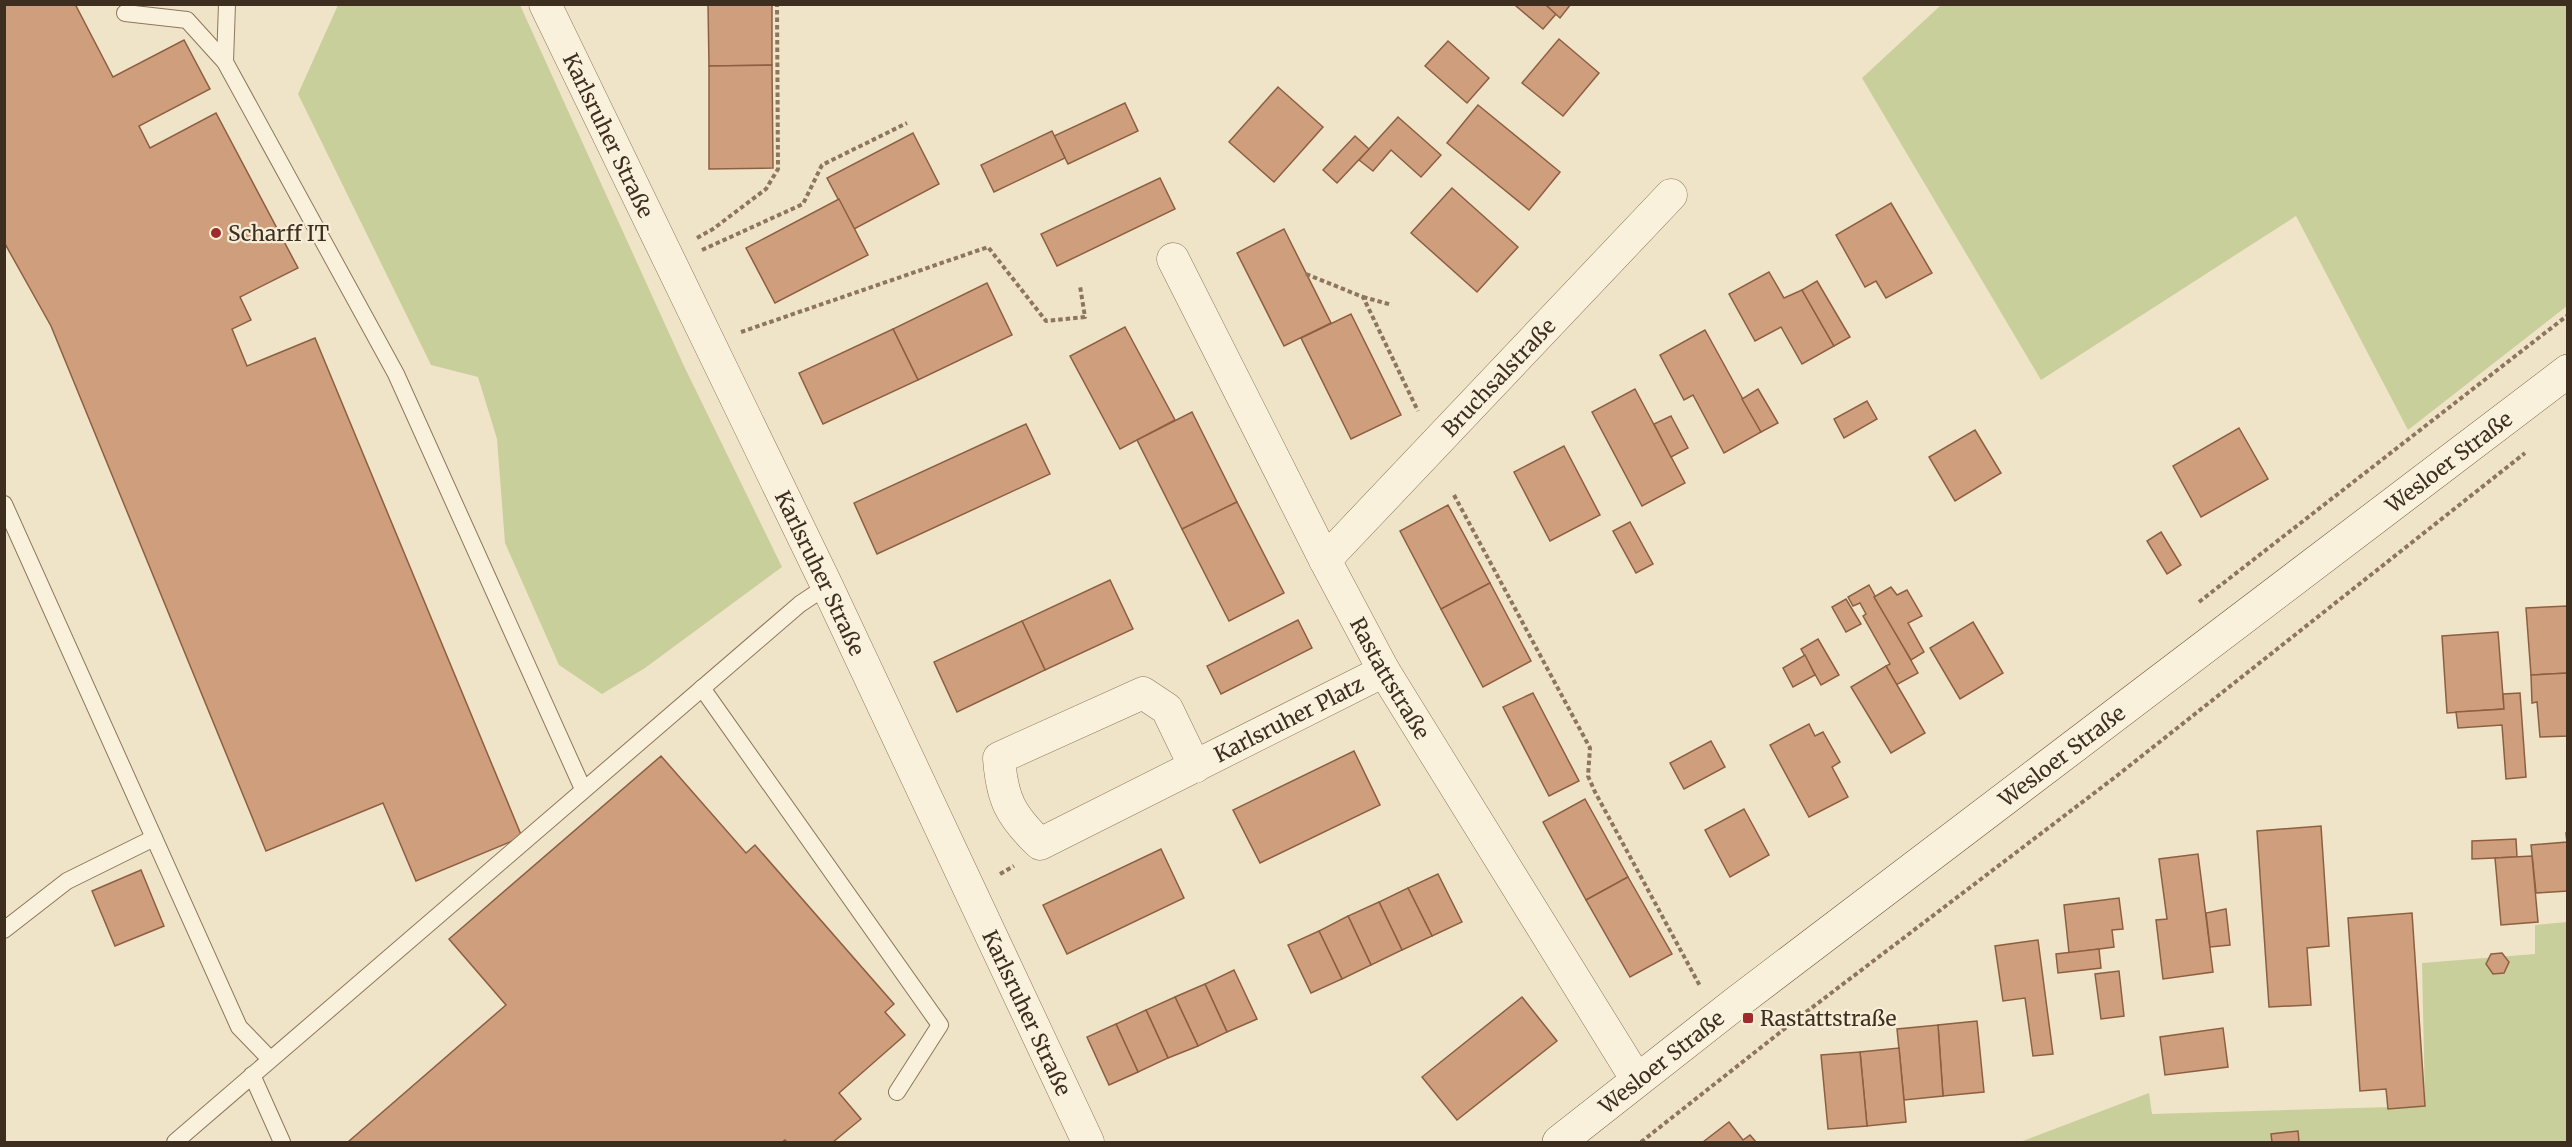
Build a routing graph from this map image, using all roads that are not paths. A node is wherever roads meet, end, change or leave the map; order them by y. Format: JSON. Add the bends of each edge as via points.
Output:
{"nodes":[{"id":1,"x":228,"y":4,"type":"edge"},
{"id":2,"x":545,"y":4,"type":"edge"},
{"id":3,"x":125,"y":13,"type":"dead end"},
{"id":4,"x":225,"y":62,"type":"junction"},
{"id":5,"x":1671,"y":195,"type":"dead end"},
{"id":6,"x":1173,"y":260,"type":"dead end"},
{"id":7,"x":2568,"y":371,"type":"edge"},
{"id":8,"x":4,"y":504,"type":"edge"},
{"id":9,"x":1325,"y":560,"type":"junction"},
{"id":10,"x":827,"y":586,"type":"junction"},
{"id":11,"x":1384,"y":671,"type":"junction"},
{"id":12,"x":702,"y":688,"type":"junction"},
{"id":13,"x":1195,"y":767,"type":"junction"},
{"id":14,"x":583,"y":789,"type":"junction"},
{"id":15,"x":154,"y":838,"type":"junction"},
{"id":16,"x":4,"y":930,"type":"edge"},
{"id":17,"x":270,"y":1059,"type":"junction"},
{"id":18,"x":252,"y":1075,"type":"junction"},
{"id":19,"x":1638,"y":1080,"type":"junction"},
{"id":20,"x":897,"y":1092,"type":"dead end"},
{"id":21,"x":175,"y":1143,"type":"edge"},
{"id":22,"x":282,"y":1143,"type":"edge"},
{"id":23,"x":1088,"y":1143,"type":"edge"},
{"id":24,"x":1559,"y":1143,"type":"edge"}],
"edges":[{"from":1,"to":4,"type":"lane"},
{"from":2,"to":10,"type":"street","name":"Karlsruher Straße"},
{"from":3,"to":4,"type":"lane","via":[[187,20]]},
{"from":4,"to":14,"type":"lane","via":[[396,374]]},
{"from":5,"to":9,"type":"street","name":"Bruchsalstraße"},
{"from":6,"to":9,"type":"street","name":"Rastattstraße"},
{"from":7,"to":19,"type":"street","name":"Wesloer Straße"},
{"from":8,"to":15,"type":"lane"},
{"from":9,"to":11,"type":"street","name":"Rastattstraße"},
{"from":10,"to":12,"type":"lane","via":[[800,604]]},
{"from":10,"to":23,"type":"street","name":"Karlsruher Straße"},
{"from":11,"to":13,"type":"street","name":"Karlsruher Platz"},
{"from":11,"to":19,"type":"street","name":"Rastattstraße"},
{"from":12,"to":14,"type":"lane"},
{"from":12,"to":20,"type":"lane","via":[[940,1024]]},
{"from":13,"to":13,"type":"street","name":"Karlsruher Platz","via":[[1040,844],[1018,823],[1001,788],[999,758],[1143,693],[1167,709]]},
{"from":14,"to":17,"type":"lane"},
{"from":15,"to":16,"type":"lane","via":[[67,881]]},
{"from":15,"to":17,"type":"lane","via":[[239,1027]]},
{"from":17,"to":18,"type":"lane"},
{"from":18,"to":21,"type":"lane"},
{"from":18,"to":22,"type":"lane"},
{"from":19,"to":24,"type":"street","name":"Wesloer Straße"}]}
